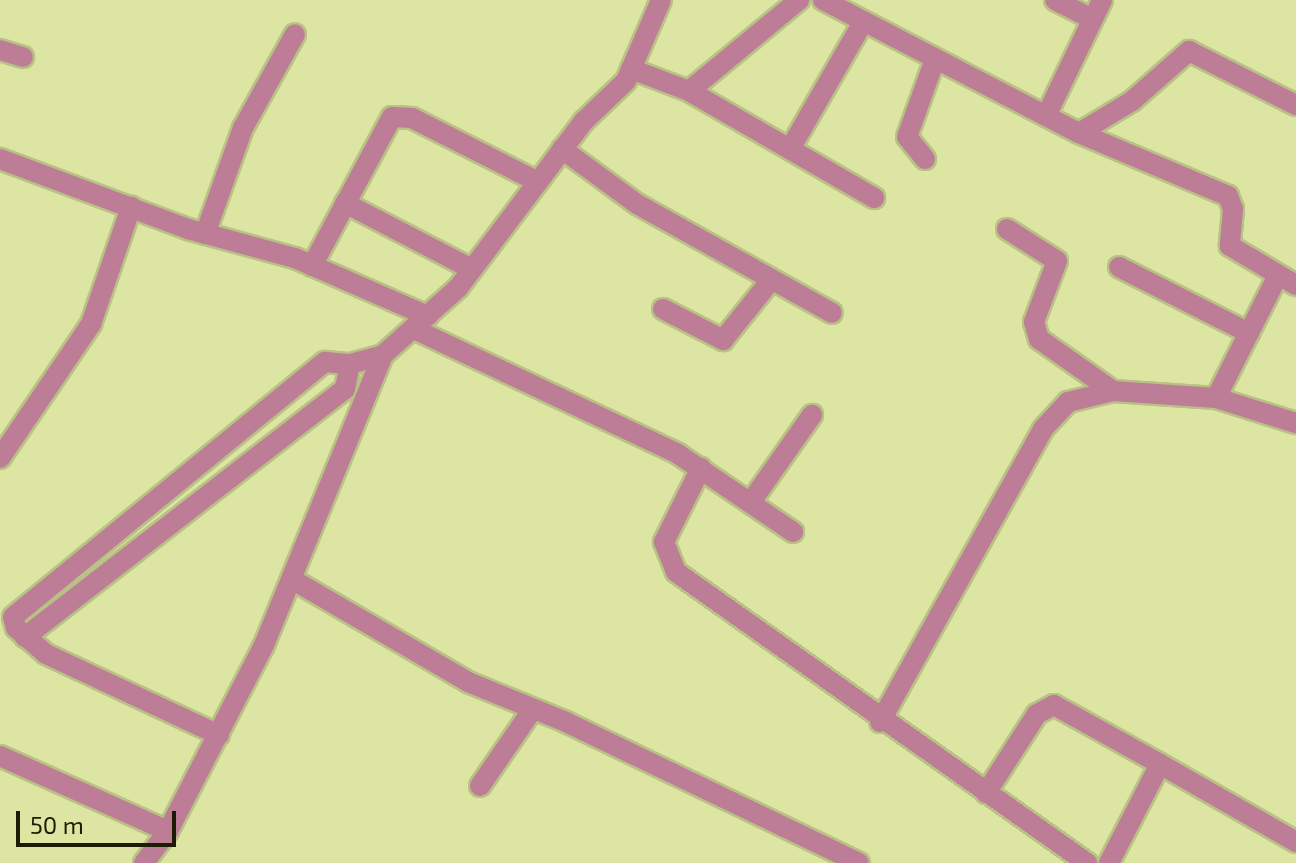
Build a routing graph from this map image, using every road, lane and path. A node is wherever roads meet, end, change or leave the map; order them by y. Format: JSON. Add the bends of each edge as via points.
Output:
{"nodes":[{"id":1,"x":661,"y":0,"type":"edge"},
{"id":2,"x":799,"y":0,"type":"edge"},
{"id":3,"x":823,"y":0,"type":"edge"},
{"id":4,"x":1055,"y":0,"type":"edge"},
{"id":5,"x":1102,"y":0,"type":"edge"},
{"id":6,"x":1092,"y":19,"type":"junction"},
{"id":7,"x":863,"y":22,"type":"junction"},
{"id":8,"x":295,"y":34,"type":"dead end"},
{"id":9,"x":0,"y":50,"type":"edge"},
{"id":10,"x":23,"y":57,"type":"dead end"},
{"id":11,"x":934,"y":62,"type":"junction"},
{"id":12,"x":631,"y":69,"type":"junction"},
{"id":13,"x":689,"y":91,"type":"junction"},
{"id":14,"x":1296,"y":105,"type":"edge"},
{"id":15,"x":1046,"y":116,"type":"junction"},
{"id":16,"x":1079,"y":133,"type":"junction"},
{"id":17,"x":562,"y":149,"type":"junction"},
{"id":18,"x":790,"y":149,"type":"junction"},
{"id":19,"x":0,"y":159,"type":"edge"},
{"id":20,"x":925,"y":159,"type":"dead end"},
{"id":21,"x":536,"y":181,"type":"junction"},
{"id":22,"x":874,"y":198,"type":"dead end"},
{"id":23,"x":345,"y":203,"type":"junction"},
{"id":24,"x":131,"y":207,"type":"junction"},
{"id":25,"x":1007,"y":229,"type":"dead end"},
{"id":26,"x":205,"y":234,"type":"junction"},
{"id":27,"x":312,"y":266,"type":"junction"},
{"id":28,"x":1119,"y":267,"type":"dead end"},
{"id":29,"x":472,"y":269,"type":"junction"},
{"id":30,"x":771,"y":280,"type":"junction"},
{"id":31,"x":1287,"y":280,"type":"edge"},
{"id":32,"x":663,"y":309,"type":"dead end"},
{"id":33,"x":832,"y":313,"type":"dead end"},
{"id":34,"x":421,"y":322,"type":"junction"},
{"id":35,"x":1249,"y":333,"type":"junction"},
{"id":36,"x":383,"y":355,"type":"junction"},
{"id":37,"x":350,"y":364,"type":"junction"},
{"id":38,"x":1113,"y":391,"type":"junction"},
{"id":39,"x":1216,"y":398,"type":"junction"},
{"id":40,"x":812,"y":415,"type":"dead end"},
{"id":41,"x":1296,"y":423,"type":"edge"},
{"id":42,"x":0,"y":458,"type":"edge"},
{"id":43,"x":701,"y":468,"type":"junction"},
{"id":44,"x":171,"y":486,"type":"junction"},
{"id":45,"x":753,"y":499,"type":"junction"},
{"id":46,"x":191,"y":510,"type":"junction"},
{"id":47,"x":793,"y":532,"type":"dead end"},
{"id":48,"x":293,"y":580,"type":"junction"},
{"id":49,"x":25,"y":637,"type":"junction"},
{"id":50,"x":533,"y":709,"type":"junction"},
{"id":51,"x":880,"y":722,"type":"junction"},
{"id":52,"x":219,"y":735,"type":"junction"},
{"id":53,"x":0,"y":756,"type":"edge"},
{"id":54,"x":1160,"y":764,"type":"junction"},
{"id":55,"x":480,"y":786,"type":"dead end"},
{"id":56,"x":986,"y":793,"type":"junction"},
{"id":57,"x":168,"y":831,"type":"junction"},
{"id":58,"x":1296,"y":842,"type":"edge"},
{"id":59,"x":144,"y":863,"type":"edge"},
{"id":60,"x":859,"y":863,"type":"edge"},
{"id":61,"x":1087,"y":863,"type":"edge"},
{"id":62,"x":1109,"y":863,"type":"edge"}],
"edges":[{"from":1,"to":12,"type":"street"},
{"from":2,"to":13,"type":"street"},
{"from":3,"to":7,"type":"street"},
{"from":4,"to":6,"type":"street"},
{"from":5,"to":6,"type":"street"},
{"from":6,"to":15,"type":"street"},
{"from":7,"to":11,"type":"street"},
{"from":7,"to":18,"type":"street"},
{"from":8,"to":26,"type":"street","via":[[248,116]]},
{"from":9,"to":10,"type":"street"},
{"from":11,"to":15,"type":"street"},
{"from":11,"to":20,"type":"street","via":[[907,137]]},
{"from":12,"to":13,"type":"street"},
{"from":12,"to":17,"type":"street"},
{"from":13,"to":18,"type":"street"},
{"from":14,"to":16,"type":"street","via":[[1189,51],[1132,101]]},
{"from":15,"to":16,"type":"street"},
{"from":16,"to":31,"type":"street","via":[[1228,196],[1233,209],[1230,246]]},
{"from":17,"to":21,"type":"street"},
{"from":17,"to":30,"type":"street","via":[[637,204]]},
{"from":18,"to":22,"type":"street"},
{"from":19,"to":24,"type":"street"},
{"from":21,"to":23,"type":"street","via":[[398,115],[388,121]]},
{"from":21,"to":29,"type":"street"},
{"from":23,"to":27,"type":"street"},
{"from":23,"to":29,"type":"street"},
{"from":24,"to":26,"type":"street"},
{"from":24,"to":42,"type":"street","via":[[91,324]]},
{"from":25,"to":38,"type":"street","via":[[1057,261],[1034,322],[1039,339]]},
{"from":26,"to":27,"type":"street"},
{"from":27,"to":34,"type":"street"},
{"from":28,"to":35,"type":"street"},
{"from":29,"to":34,"type":"street"},
{"from":30,"to":32,"type":"street","via":[[723,340]]},
{"from":30,"to":33,"type":"street"},
{"from":31,"to":35,"type":"street"},
{"from":34,"to":36,"type":"street"},
{"from":34,"to":43,"type":"street"},
{"from":35,"to":39,"type":"street"},
{"from":36,"to":37,"type":"street"},
{"from":36,"to":48,"type":"street"},
{"from":37,"to":44,"type":"street","via":[[325,362]]},
{"from":37,"to":46,"type":"street","via":[[345,389]]},
{"from":38,"to":39,"type":"street"},
{"from":38,"to":51,"type":"street","via":[[1068,402],[1043,429]]},
{"from":39,"to":41,"type":"street"},
{"from":40,"to":45,"type":"street"},
{"from":43,"to":45,"type":"street"},
{"from":43,"to":51,"type":"street","via":[[664,542],[667,561]]},
{"from":44,"to":46,"type":"street"},
{"from":44,"to":49,"type":"street","via":[[18,611],[13,624]]},
{"from":45,"to":47,"type":"street"},
{"from":46,"to":49,"type":"street"},
{"from":48,"to":50,"type":"street","via":[[468,682]]},
{"from":48,"to":52,"type":"street"},
{"from":49,"to":52,"type":"street","via":[[46,654]]},
{"from":50,"to":55,"type":"street"},
{"from":50,"to":60,"type":"street"},
{"from":51,"to":56,"type":"street"},
{"from":52,"to":57,"type":"street"},
{"from":53,"to":57,"type":"street"},
{"from":54,"to":56,"type":"street","via":[[1054,705],[1037,714]]},
{"from":54,"to":58,"type":"street"},
{"from":54,"to":62,"type":"street"},
{"from":56,"to":61,"type":"street"},
{"from":57,"to":59,"type":"street"}]}
